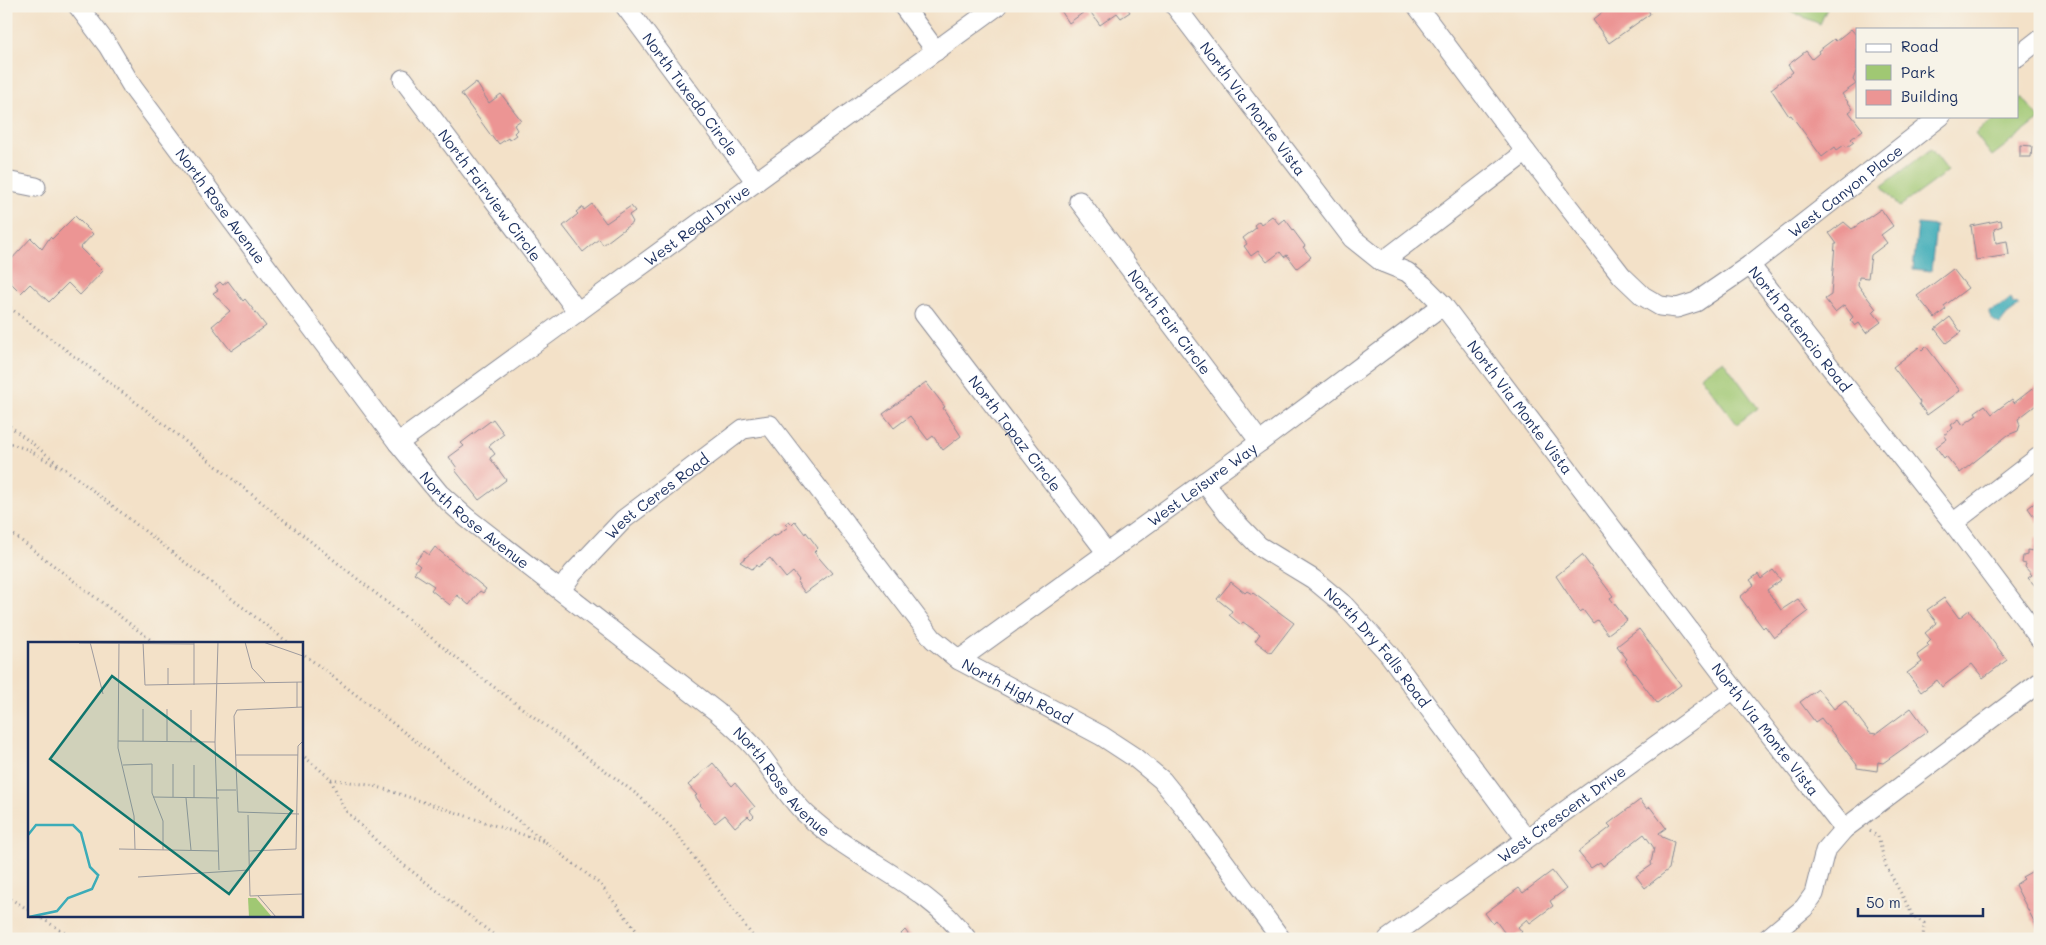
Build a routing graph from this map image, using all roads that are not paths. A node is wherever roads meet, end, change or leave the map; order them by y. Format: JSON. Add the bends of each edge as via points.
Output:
{"nodes":[{"id":1,"x":78,"y":6,"type":"edge"},
{"id":2,"x":625,"y":6,"type":"edge"},
{"id":3,"x":903,"y":6,"type":"edge"},
{"id":4,"x":997,"y":6,"type":"edge"},
{"id":5,"x":1175,"y":6,"type":"edge"},
{"id":6,"x":1417,"y":6,"type":"edge"},
{"id":7,"x":2040,"y":39,"type":"edge"},
{"id":8,"x":936,"y":51,"type":"junction"},
{"id":9,"x":2018,"y":56,"type":"edge"},
{"id":10,"x":402,"y":79,"type":"dead end"},
{"id":11,"x":1938,"y":118,"type":"edge"},
{"id":12,"x":1526,"y":152,"type":"junction"},
{"id":13,"x":6,"y":181,"type":"edge"},
{"id":14,"x":756,"y":182,"type":"junction"},
{"id":15,"x":36,"y":187,"type":"dead end"},
{"id":16,"x":1079,"y":201,"type":"dead end"},
{"id":17,"x":1382,"y":262,"type":"junction"},
{"id":18,"x":1750,"y":265,"type":"junction"},
{"id":19,"x":1443,"y":305,"type":"junction"},
{"id":20,"x":578,"y":312,"type":"junction"},
{"id":21,"x":924,"y":314,"type":"dead end"},
{"id":22,"x":770,"y":425,"type":"joint"},
{"id":23,"x":1260,"y":442,"type":"junction"},
{"id":24,"x":398,"y":443,"type":"junction"},
{"id":25,"x":2040,"y":456,"type":"edge"},
{"id":26,"x":1204,"y":482,"type":"junction"},
{"id":27,"x":1953,"y":522,"type":"junction"},
{"id":28,"x":1107,"y":553,"type":"junction"},
{"id":29,"x":561,"y":590,"type":"junction"},
{"id":30,"x":2040,"y":638,"type":"edge"},
{"id":31,"x":959,"y":660,"type":"junction"},
{"id":32,"x":2040,"y":682,"type":"edge"},
{"id":33,"x":1734,"y":688,"type":"junction"},
{"id":34,"x":1850,"y":825,"type":"junction"},
{"id":35,"x":1526,"y":840,"type":"junction"},
{"id":36,"x":967,"y":939,"type":"edge"},
{"id":37,"x":1281,"y":939,"type":"edge"},
{"id":38,"x":1388,"y":939,"type":"edge"},
{"id":39,"x":1767,"y":939,"type":"edge"}],
"edges":[{"from":1,"to":24,"type":"street","name":"North Rose Avenue","via":[[108,46],[133,88]]},
{"from":2,"to":14,"type":"street","name":"North Tuxedo Circle"},
{"from":3,"to":8,"type":"street"},
{"from":4,"to":8,"type":"street","name":"West Regal Drive"},
{"from":5,"to":17,"type":"street","name":"North Via Monte Vista","via":[[1352,238]]},
{"from":6,"to":12,"type":"street","name":"North Patencio Road"},
{"from":7,"to":9,"type":"street"},
{"from":8,"to":14,"type":"street","name":"West Regal Drive"},
{"from":10,"to":20,"type":"street","name":"North Fairview Circle"},
{"from":11,"to":18,"type":"street","name":"West Canyon Place"},
{"from":12,"to":17,"type":"street"},
{"from":12,"to":18,"type":"street","name":"North Patencio Road","via":[[1622,276],[1643,296],[1660,306],[1677,308],[1696,302]]},
{"from":13,"to":15,"type":"street"},
{"from":14,"to":20,"type":"street","name":"West Regal Drive"},
{"from":16,"to":23,"type":"street","name":"North Fair Circle"},
{"from":17,"to":19,"type":"street","name":"North Via Monte Vista","via":[[1406,272]]},
{"from":18,"to":27,"type":"street","name":"North Patencio Road"},
{"from":19,"to":23,"type":"street","name":"West Leisure Way"},
{"from":19,"to":33,"type":"street","name":"North Via Monte Vista"},
{"from":20,"to":24,"type":"street","name":"West Regal Drive"},
{"from":21,"to":28,"type":"street","name":"North Topaz Circle"},
{"from":22,"to":29,"type":"street","name":"West Ceres Road","via":[[743,429],[624,519]]},
{"from":22,"to":31,"type":"street","name":"North High Road","via":[[933,639]]},
{"from":23,"to":26,"type":"street","name":"West Leisure Way"},
{"from":24,"to":29,"type":"street","name":"North Rose Avenue","via":[[439,493]]},
{"from":25,"to":27,"type":"street"},
{"from":26,"to":28,"type":"street","name":"West Leisure Way"},
{"from":26,"to":35,"type":"street","name":"North Dry Falls Road","via":[[1259,546],[1313,579],[1388,653]]},
{"from":27,"to":30,"type":"street","name":"North Patencio Road"},
{"from":28,"to":31,"type":"street","name":"West Leisure Way"},
{"from":29,"to":36,"type":"street","name":"North Rose Avenue","via":[[717,712],[753,746],[806,814],[839,842],[926,896]]},
{"from":31,"to":37,"type":"street","name":"North High Road","via":[[1102,736],[1162,780]]},
{"from":32,"to":34,"type":"street"},
{"from":33,"to":34,"type":"street","name":"North Via Monte Vista"},
{"from":33,"to":35,"type":"street","name":"West Crescent Drive"},
{"from":34,"to":39,"type":"street","via":[[1825,851],[1814,894],[1804,908]]},
{"from":35,"to":38,"type":"street","name":"West Crescent Drive"}]}
